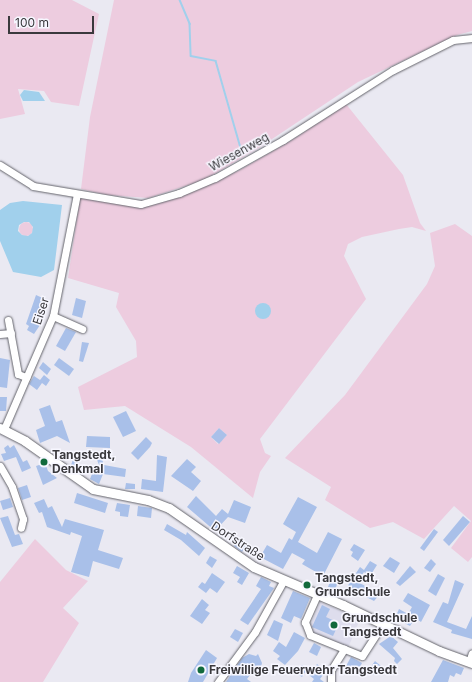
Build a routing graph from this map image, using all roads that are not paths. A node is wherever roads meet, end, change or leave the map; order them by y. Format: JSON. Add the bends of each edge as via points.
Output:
{"nodes":[{"id":1,"x":472,"y":38,"type":"edge"},
{"id":2,"x":0,"y":165,"type":"edge"},
{"id":3,"x":77,"y":194,"type":"junction"},
{"id":4,"x":53,"y":316,"type":"junction"},
{"id":5,"x":8,"y":320,"type":"dead end"},
{"id":6,"x":82,"y":329,"type":"dead end"},
{"id":7,"x":11,"y":333,"type":"junction"},
{"id":8,"x":0,"y":334,"type":"edge"},
{"id":9,"x":26,"y":377,"type":"junction"},
{"id":10,"x":2,"y":429,"type":"edge"},
{"id":11,"x":0,"y":466,"type":"edge"},
{"id":12,"x":21,"y":528,"type":"dead end"},
{"id":13,"x":284,"y":580,"type":"junction"},
{"id":14,"x":318,"y":595,"type":"junction"},
{"id":15,"x":383,"y":624,"type":"junction"},
{"id":16,"x":344,"y":649,"type":"junction"},
{"id":17,"x":472,"y":653,"type":"edge"},
{"id":18,"x":470,"y":662,"type":"edge"},
{"id":19,"x":218,"y":682,"type":"edge"},
{"id":20,"x":331,"y":682,"type":"edge"}],
"edges":[{"from":1,"to":3,"type":"street","name":"Wiesenweg","via":[[453,40],[393,70],[283,140],[215,178],[179,193],[141,204]]},
{"from":2,"to":3,"type":"street","name":"Wiesenweg","via":[[33,186]]},
{"from":3,"to":4,"type":"street","name":"Eiser"},
{"from":4,"to":6,"type":"street"},
{"from":4,"to":9,"type":"street","name":"Eiser"},
{"from":5,"to":7,"type":"street"},
{"from":7,"to":8,"type":"street"},
{"from":7,"to":9,"type":"street","via":[[18,374]]},
{"from":9,"to":10,"type":"street","name":"Eiser"},
{"from":10,"to":13,"type":"main road","name":"Dorfstraße","via":[[93,488],[148,500],[169,508],[237,557]]},
{"from":11,"to":12,"type":"street","via":[[12,487],[23,519]]},
{"from":13,"to":14,"type":"main road","name":"Dorfstraße"},
{"from":13,"to":19,"type":"street","via":[[255,632]]},
{"from":14,"to":15,"type":"main road","name":"Dorfstraße"},
{"from":14,"to":16,"type":"street","via":[[305,622],[307,632]]},
{"from":15,"to":16,"type":"street","via":[[365,655],[360,656]]},
{"from":15,"to":18,"type":"main road","name":"Dorfstraße","via":[[439,651]]},
{"from":16,"to":20,"type":"street","via":[[331,670]]},
{"from":17,"to":18,"type":"street"}]}
